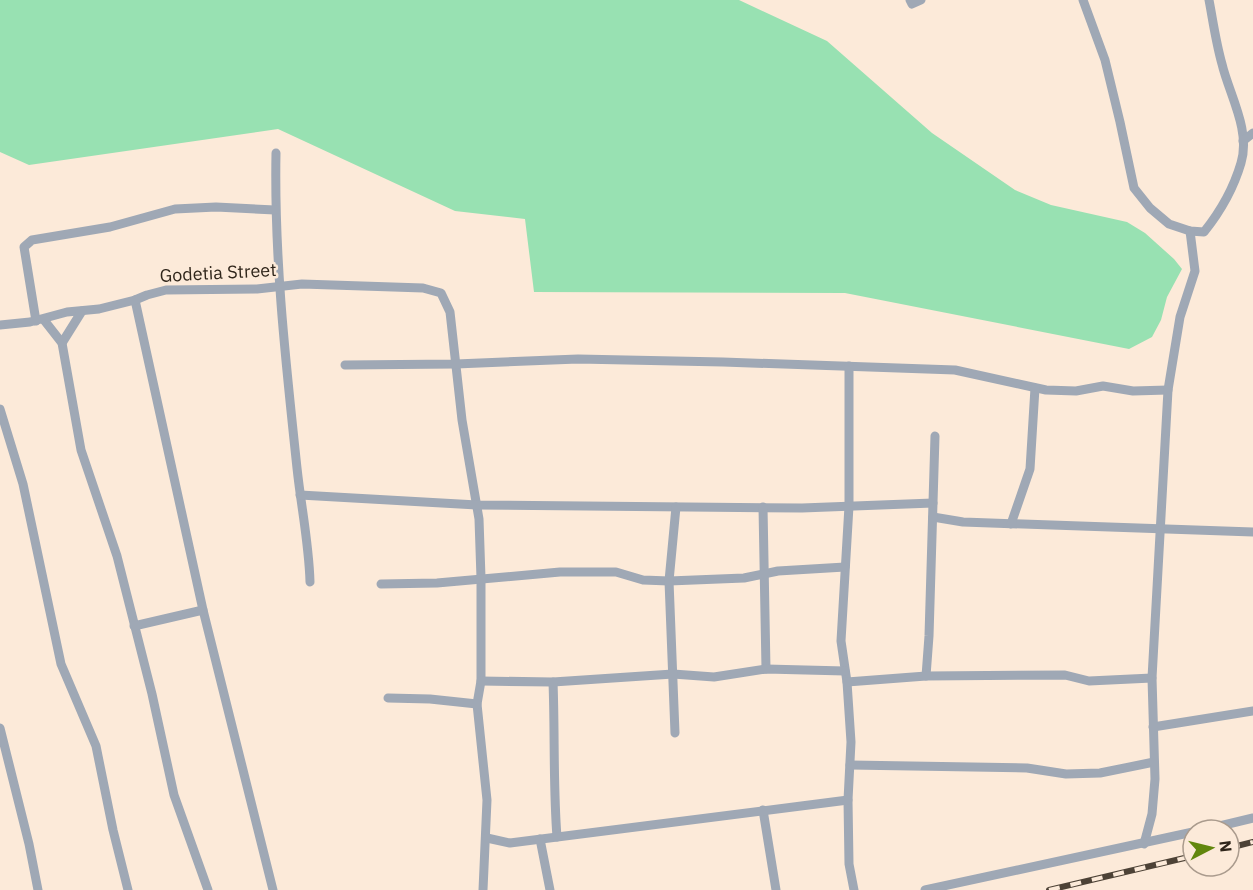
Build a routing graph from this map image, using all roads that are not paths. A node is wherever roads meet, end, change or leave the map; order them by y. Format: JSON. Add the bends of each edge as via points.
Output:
{"nodes":[{"id":1,"x":910,"y":0,"type":"edge"},
{"id":2,"x":921,"y":0,"type":"edge"},
{"id":3,"x":1083,"y":0,"type":"edge"},
{"id":4,"x":1209,"y":0,"type":"edge"},
{"id":5,"x":1253,"y":133,"type":"edge"},
{"id":6,"x":1243,"y":141,"type":"junction"},
{"id":7,"x":276,"y":153,"type":"dead end"},
{"id":8,"x":275,"y":210,"type":"junction"},
{"id":9,"x":1190,"y":231,"type":"junction"},
{"id":10,"x":279,"y":286,"type":"junction"},
{"id":11,"x":135,"y":300,"type":"junction"},
{"id":12,"x":82,"y":311,"type":"junction"},
{"id":13,"x":40,"y":321,"type":"junction"},
{"id":14,"x":0,"y":325,"type":"edge"},
{"id":15,"x":62,"y":343,"type":"junction"},
{"id":16,"x":456,"y":364,"type":"junction"},
{"id":17,"x":345,"y":365,"type":"dead end"},
{"id":18,"x":849,"y":366,"type":"junction"},
{"id":19,"x":1035,"y":388,"type":"junction"},
{"id":20,"x":1168,"y":390,"type":"junction"},
{"id":21,"x":0,"y":409,"type":"edge"},
{"id":22,"x":935,"y":435,"type":"dead end"},
{"id":23,"x":300,"y":495,"type":"junction"},
{"id":24,"x":933,"y":503,"type":"junction"},
{"id":25,"x":477,"y":506,"type":"junction"},
{"id":26,"x":849,"y":506,"type":"junction"},
{"id":27,"x":676,"y":507,"type":"junction"},
{"id":28,"x":763,"y":507,"type":"junction"},
{"id":29,"x":933,"y":517,"type":"junction"},
{"id":30,"x":1011,"y":524,"type":"junction"},
{"id":31,"x":1160,"y":528,"type":"junction"},
{"id":32,"x":1253,"y":532,"type":"edge"},
{"id":33,"x":845,"y":567,"type":"junction"},
{"id":34,"x":763,"y":574,"type":"junction"},
{"id":35,"x":481,"y":578,"type":"junction"},
{"id":36,"x":669,"y":581,"type":"junction"},
{"id":37,"x":310,"y":582,"type":"dead end"},
{"id":38,"x":381,"y":584,"type":"dead end"},
{"id":39,"x":203,"y":610,"type":"junction"},
{"id":40,"x":134,"y":626,"type":"junction"},
{"id":41,"x":766,"y":669,"type":"junction"},
{"id":42,"x":845,"y":670,"type":"junction"},
{"id":43,"x":673,"y":674,"type":"junction"},
{"id":44,"x":926,"y":676,"type":"junction"},
{"id":45,"x":1152,"y":678,"type":"junction"},
{"id":46,"x":481,"y":681,"type":"junction"},
{"id":47,"x":553,"y":682,"type":"junction"},
{"id":48,"x":847,"y":682,"type":"junction"},
{"id":49,"x":388,"y":698,"type":"dead end"},
{"id":50,"x":477,"y":704,"type":"junction"},
{"id":51,"x":1253,"y":711,"type":"edge"},
{"id":52,"x":1153,"y":727,"type":"junction"},
{"id":53,"x":0,"y":728,"type":"edge"},
{"id":54,"x":675,"y":733,"type":"dead end"},
{"id":55,"x":1154,"y":762,"type":"junction"},
{"id":56,"x":850,"y":765,"type":"junction"},
{"id":57,"x":848,"y":800,"type":"junction"},
{"id":58,"x":763,"y":810,"type":"junction"},
{"id":59,"x":1181,"y":835,"type":"edge"},
{"id":60,"x":557,"y":837,"type":"junction"},
{"id":61,"x":487,"y":838,"type":"junction"},
{"id":62,"x":540,"y":839,"type":"junction"},
{"id":63,"x":1144,"y":844,"type":"junction"},
{"id":64,"x":38,"y":890,"type":"edge"},
{"id":65,"x":128,"y":890,"type":"edge"},
{"id":66,"x":208,"y":890,"type":"edge"},
{"id":67,"x":273,"y":890,"type":"edge"},
{"id":68,"x":483,"y":890,"type":"edge"},
{"id":69,"x":550,"y":890,"type":"edge"},
{"id":70,"x":776,"y":890,"type":"edge"},
{"id":71,"x":854,"y":890,"type":"edge"},
{"id":72,"x":925,"y":890,"type":"edge"}],
"edges":[{"from":1,"to":2,"type":"street","via":[[912,4]]},
{"from":3,"to":9,"type":"street","via":[[1105,60],[1134,188],[1169,224]]},
{"from":4,"to":6,"type":"street"},
{"from":5,"to":6,"type":"street"},
{"from":6,"to":9,"type":"street","via":[[1242,162],[1220,211],[1204,232]]},
{"from":7,"to":8,"type":"street"},
{"from":8,"to":10,"type":"street"},
{"from":8,"to":13,"type":"street","via":[[176,209],[110,227],[32,240],[24,247]]},
{"from":9,"to":20,"type":"street","via":[[1195,271],[1180,317]]},
{"from":10,"to":11,"type":"street","name":"Godetia Street","via":[[166,290]]},
{"from":10,"to":16,"type":"street","name":"Godetia Street","via":[[423,288],[441,293],[450,312]]},
{"from":10,"to":23,"type":"street"},
{"from":11,"to":12,"type":"street","name":"Godetia Street"},
{"from":11,"to":39,"type":"street"},
{"from":12,"to":13,"type":"street","name":"Godetia Street"},
{"from":12,"to":15,"type":"street"},
{"from":13,"to":14,"type":"street","name":"Godetia Street"},
{"from":13,"to":15,"type":"street"},
{"from":15,"to":40,"type":"street","via":[[81,450],[117,556]]},
{"from":16,"to":17,"type":"street"},
{"from":16,"to":18,"type":"street","via":[[578,359]]},
{"from":16,"to":25,"type":"street"},
{"from":18,"to":19,"type":"street","via":[[956,370]]},
{"from":18,"to":26,"type":"street"},
{"from":19,"to":20,"type":"street","via":[[1077,391],[1103,386],[1133,392]]},
{"from":19,"to":30,"type":"street","via":[[1030,469]]},
{"from":20,"to":31,"type":"street"},
{"from":21,"to":65,"type":"street","via":[[23,484],[61,664],[96,746]]},
{"from":22,"to":24,"type":"street"},
{"from":23,"to":25,"type":"street"},
{"from":23,"to":37,"type":"street"},
{"from":24,"to":26,"type":"street"},
{"from":24,"to":29,"type":"street"},
{"from":25,"to":27,"type":"street"},
{"from":25,"to":35,"type":"street"},
{"from":26,"to":28,"type":"street"},
{"from":26,"to":33,"type":"street"},
{"from":27,"to":28,"type":"street"},
{"from":27,"to":36,"type":"street"},
{"from":28,"to":34,"type":"street"},
{"from":29,"to":30,"type":"street"},
{"from":29,"to":44,"type":"street"},
{"from":30,"to":31,"type":"street"},
{"from":31,"to":32,"type":"street"},
{"from":31,"to":45,"type":"street"},
{"from":33,"to":34,"type":"street"},
{"from":33,"to":42,"type":"street"},
{"from":34,"to":36,"type":"street"},
{"from":34,"to":41,"type":"street"},
{"from":35,"to":36,"type":"street","via":[[616,572],[643,580]]},
{"from":35,"to":38,"type":"street"},
{"from":35,"to":46,"type":"street"},
{"from":36,"to":43,"type":"street"},
{"from":39,"to":40,"type":"street"},
{"from":39,"to":67,"type":"street"},
{"from":40,"to":66,"type":"street","via":[[174,795]]},
{"from":41,"to":42,"type":"street"},
{"from":41,"to":43,"type":"street","via":[[714,677]]},
{"from":42,"to":48,"type":"street"},
{"from":43,"to":47,"type":"street"},
{"from":43,"to":54,"type":"street"},
{"from":44,"to":45,"type":"street","via":[[1065,675],[1089,681]]},
{"from":44,"to":48,"type":"street"},
{"from":45,"to":52,"type":"street"},
{"from":46,"to":47,"type":"street"},
{"from":46,"to":50,"type":"street"},
{"from":47,"to":60,"type":"street"},
{"from":48,"to":56,"type":"street"},
{"from":49,"to":50,"type":"street"},
{"from":50,"to":61,"type":"street"},
{"from":51,"to":52,"type":"street"},
{"from":52,"to":55,"type":"street"},
{"from":53,"to":64,"type":"street"},
{"from":55,"to":56,"type":"street","via":[[1100,773],[1066,774],[1027,768]]},
{"from":55,"to":63,"type":"street","via":[[1152,814]]},
{"from":56,"to":57,"type":"street"},
{"from":57,"to":58,"type":"street"},
{"from":57,"to":71,"type":"street","via":[[849,864]]},
{"from":58,"to":60,"type":"street"},
{"from":58,"to":70,"type":"street"},
{"from":59,"to":63,"type":"street"},
{"from":60,"to":62,"type":"street"},
{"from":61,"to":62,"type":"street","via":[[510,843]]},
{"from":61,"to":68,"type":"street"},
{"from":62,"to":69,"type":"street"},
{"from":63,"to":72,"type":"street"}]}
